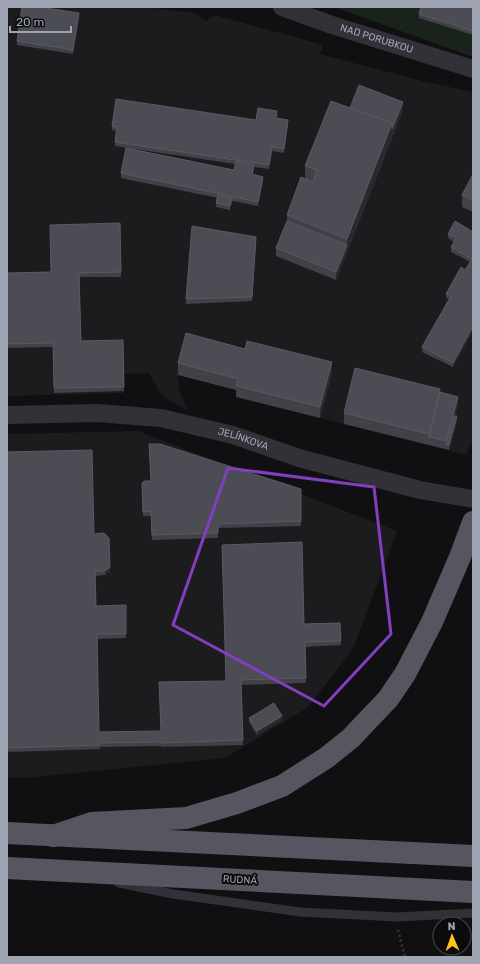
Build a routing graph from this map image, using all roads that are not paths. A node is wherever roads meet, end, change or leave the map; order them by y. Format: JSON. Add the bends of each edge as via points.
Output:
{"nodes":[{"id":1,"x":282,"y":7,"type":"edge"},
{"id":2,"x":473,"y":69,"type":"edge"},
{"id":3,"x":7,"y":415,"type":"edge"},
{"id":4,"x":473,"y":499,"type":"edge"},
{"id":5,"x":473,"y":522,"type":"edge"},
{"id":6,"x":7,"y":833,"type":"edge"},
{"id":7,"x":53,"y":836,"type":"junction"},
{"id":8,"x":473,"y":856,"type":"edge"},
{"id":9,"x":7,"y":868,"type":"edge"},
{"id":10,"x":59,"y":870,"type":"junction"},
{"id":11,"x":473,"y":892,"type":"edge"},
{"id":12,"x":473,"y":913,"type":"edge"}],
"edges":[{"from":1,"to":2,"type":"street","name":"NAD PORUBKOU"},
{"from":3,"to":4,"type":"street","name":"JELÍNKOVA","via":[[97,413],[161,418],[233,435],[299,458],[420,490]]},
{"from":5,"to":7,"type":"highway","via":[[432,622],[405,674],[388,699],[368,721],[326,758],[282,786],[186,818],[92,823]]},
{"from":6,"to":7,"type":"highway"},
{"from":7,"to":8,"type":"highway"},
{"from":9,"to":10,"type":"highway","name":"RUDNÁ"},
{"from":10,"to":11,"type":"highway","name":"RUDNÁ"},
{"from":10,"to":12,"type":"lane","via":[[173,894],[300,912],[397,917]]}]}
